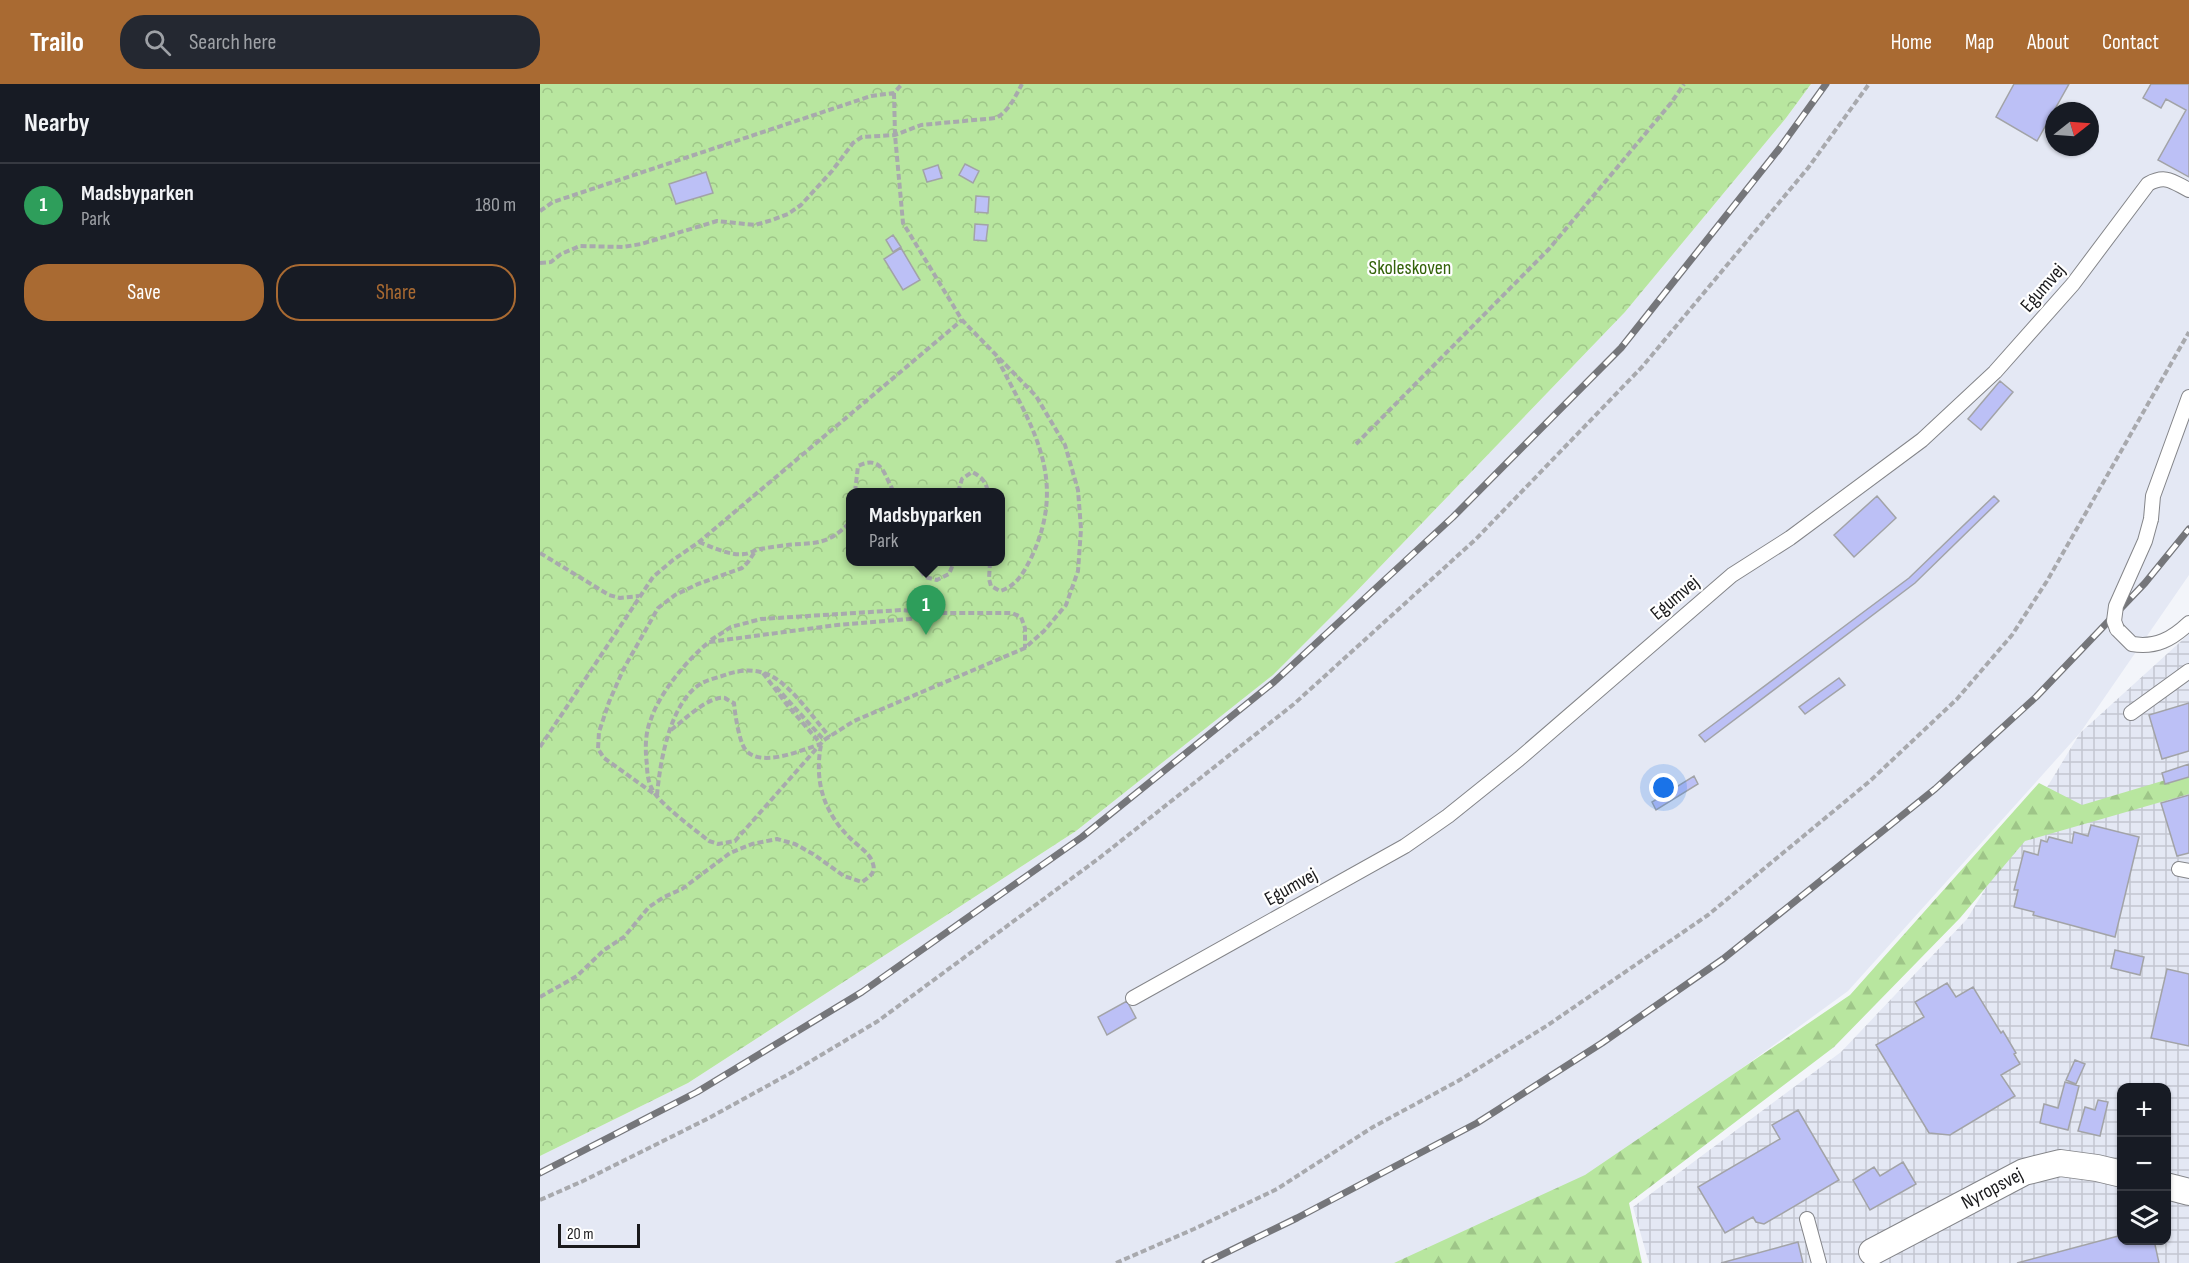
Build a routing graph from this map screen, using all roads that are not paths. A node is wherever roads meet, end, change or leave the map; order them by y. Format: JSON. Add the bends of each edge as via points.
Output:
{"nodes":[{"id":1,"x":2189,"y":190,"type":"edge"},
{"id":2,"x":2189,"y":397,"type":"edge"},
{"id":3,"x":2189,"y":623,"type":"edge"},
{"id":4,"x":2189,"y":671,"type":"edge"},
{"id":5,"x":2131,"y":713,"type":"dead end"},
{"id":6,"x":1132,"y":998,"type":"dead end"},
{"id":7,"x":2117,"y":1173,"type":"edge"},
{"id":8,"x":2171,"y":1187,"type":"edge"},
{"id":9,"x":2189,"y":1192,"type":"edge"},
{"id":10,"x":1808,"y":1219,"type":"dead end"},
{"id":11,"x":1872,"y":1252,"type":"dead end"},
{"id":12,"x":1819,"y":1263,"type":"edge"}],
"edges":[{"from":1,"to":6,"type":"lane","name":"Egumvej","via":[[2166,178],[2148,184],[2050,311],[1995,372],[1922,440],[1790,538],[1731,575],[1448,816],[1405,846]]},
{"from":2,"to":3,"type":"lane","bridge":true,"via":[[2153,496],[2145,541],[2116,606],[2114,621],[2132,644],[2153,646]]},
{"from":4,"to":5,"type":"lane"},
{"from":7,"to":11,"type":"street","name":"Nyropsvej","via":[[2060,1163],[2024,1172]]},
{"from":8,"to":9,"type":"street"},
{"from":10,"to":12,"type":"lane"}]}
